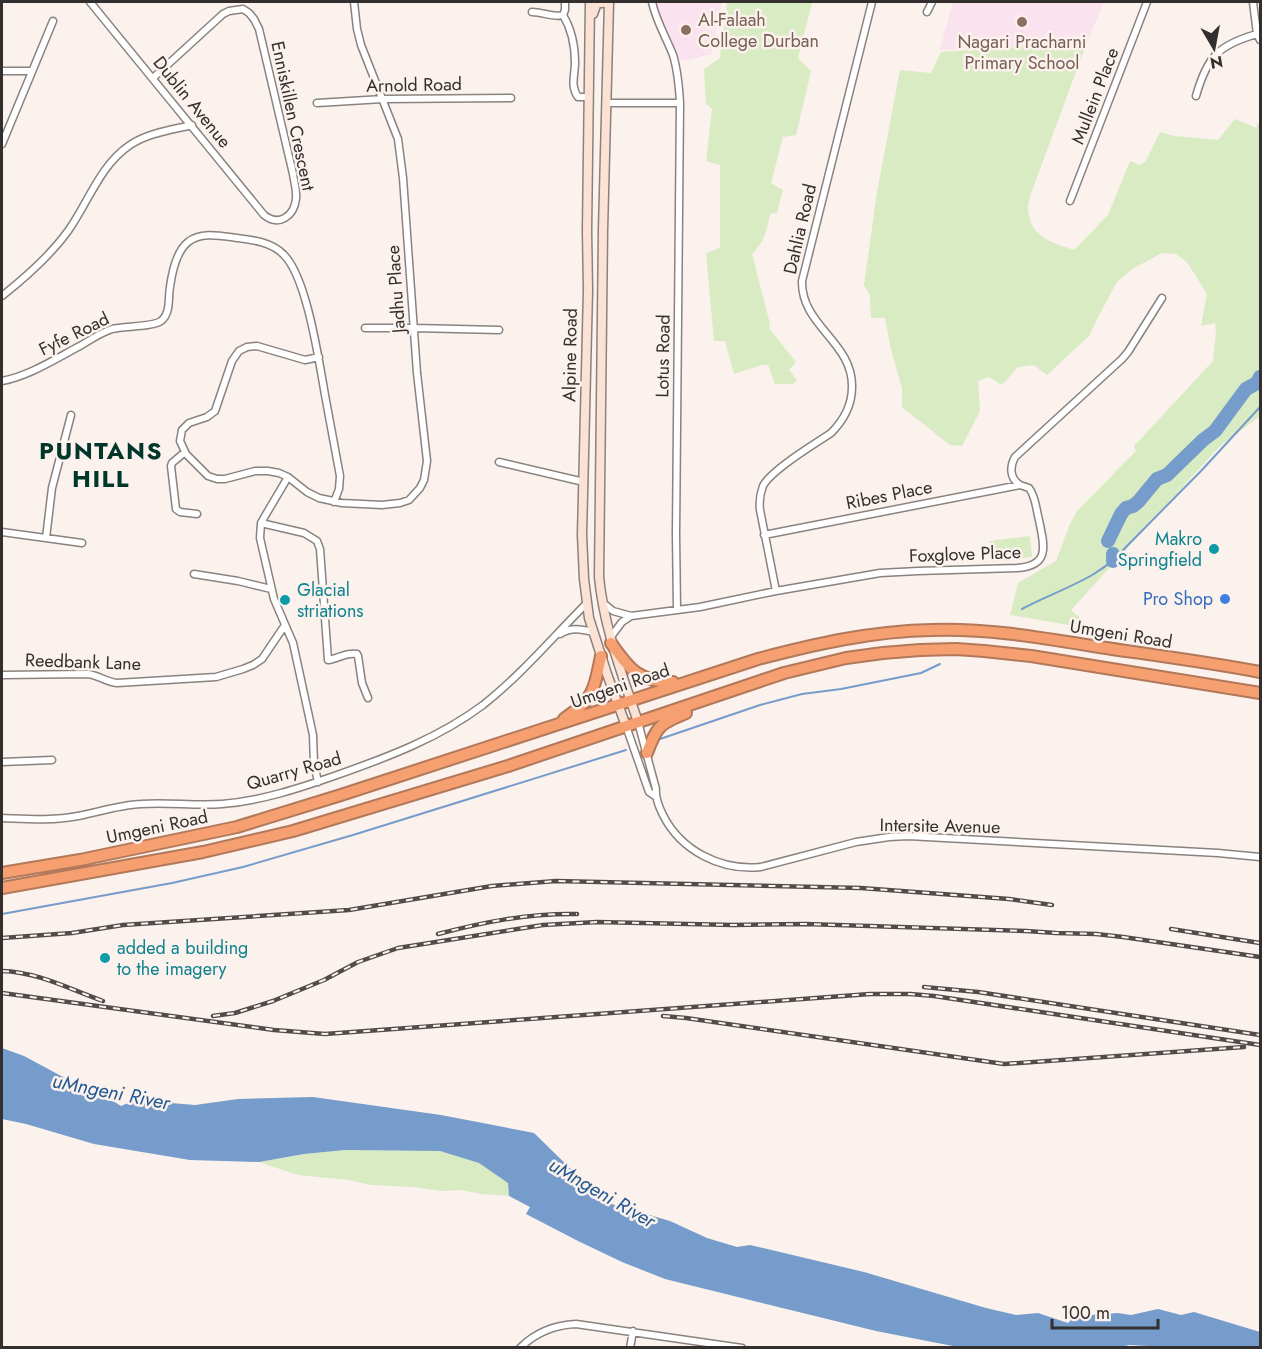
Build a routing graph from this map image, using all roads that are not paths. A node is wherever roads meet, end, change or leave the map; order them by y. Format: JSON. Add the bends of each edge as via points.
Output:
{"nodes":[{"id":1,"x":90,"y":2,"type":"edge"},
{"id":2,"x":354,"y":2,"type":"edge"},
{"id":3,"x":565,"y":2,"type":"edge"},
{"id":4,"x":590,"y":2,"type":"edge"},
{"id":5,"x":609,"y":2,"type":"edge"},
{"id":6,"x":652,"y":2,"type":"edge"},
{"id":7,"x":872,"y":2,"type":"edge"},
{"id":8,"x":932,"y":2,"type":"edge"},
{"id":9,"x":1147,"y":2,"type":"edge"},
{"id":10,"x":1253,"y":2,"type":"edge"},
{"id":11,"x":244,"y":5,"type":"edge"},
{"id":12,"x":532,"y":12,"type":"dead end"},
{"id":13,"x":927,"y":12,"type":"dead end"},
{"id":14,"x":563,"y":15,"type":"junction"},
{"id":15,"x":53,"y":21,"type":"dead end"},
{"id":16,"x":590,"y":35,"type":"junction"},
{"id":17,"x":1259,"y":37,"type":"edge"},
{"id":18,"x":2,"y":71,"type":"edge"},
{"id":19,"x":32,"y":71,"type":"junction"},
{"id":20,"x":153,"y":78,"type":"junction"},
{"id":21,"x":1196,"y":96,"type":"dead end"},
{"id":22,"x":511,"y":98,"type":"dead end"},
{"id":23,"x":589,"y":98,"type":"junction"},
{"id":24,"x":383,"y":99,"type":"junction"},
{"id":25,"x":317,"y":103,"type":"dead end"},
{"id":26,"x":607,"y":103,"type":"junction"},
{"id":27,"x":680,"y":103,"type":"junction"},
{"id":28,"x":192,"y":125,"type":"junction"},
{"id":29,"x":2,"y":144,"type":"edge"},
{"id":30,"x":1070,"y":201,"type":"dead end"},
{"id":31,"x":272,"y":220,"type":"joint"},
{"id":32,"x":603,"y":267,"type":"junction"},
{"id":33,"x":588,"y":290,"type":"junction"},
{"id":34,"x":2,"y":296,"type":"edge"},
{"id":35,"x":1162,"y":298,"type":"dead end"},
{"id":36,"x":365,"y":328,"type":"dead end"},
{"id":37,"x":414,"y":328,"type":"junction"},
{"id":38,"x":499,"y":330,"type":"dead end"},
{"id":39,"x":319,"y":357,"type":"junction"},
{"id":40,"x":2,"y":381,"type":"edge"},
{"id":41,"x":71,"y":415,"type":"dead end"},
{"id":42,"x":185,"y":452,"type":"junction"},
{"id":43,"x":499,"y":462,"type":"dead end"},
{"id":44,"x":288,"y":477,"type":"junction"},
{"id":45,"x":584,"y":482,"type":"junction"},
{"id":46,"x":1020,"y":485,"type":"junction"},
{"id":47,"x":334,"y":502,"type":"junction"},
{"id":48,"x":197,"y":514,"type":"dead end"},
{"id":49,"x":261,"y":524,"type":"junction"},
{"id":50,"x":2,"y":532,"type":"edge"},
{"id":51,"x":764,"y":535,"type":"junction"},
{"id":52,"x":46,"y":538,"type":"junction"},
{"id":53,"x":82,"y":543,"type":"dead end"},
{"id":54,"x":194,"y":574,"type":"dead end"},
{"id":55,"x":271,"y":589,"type":"junction"},
{"id":56,"x":776,"y":591,"type":"junction"},
{"id":57,"x":601,"y":602,"type":"junction"},
{"id":58,"x":587,"y":603,"type":"junction"},
{"id":59,"x":677,"y":610,"type":"junction"},
{"id":60,"x":631,"y":616,"type":"junction"},
{"id":61,"x":285,"y":625,"type":"junction"},
{"id":62,"x":593,"y":632,"type":"junction"},
{"id":63,"x":555,"y":637,"type":"junction"},
{"id":64,"x":611,"y":640,"type":"junction"},
{"id":65,"x":602,"y":656,"type":"junction"},
{"id":66,"x":1260,"y":672,"type":"edge"},
{"id":67,"x":784,"y":673,"type":"junction"},
{"id":68,"x":2,"y":675,"type":"edge"},
{"id":69,"x":684,"y":682,"type":"junction"},
{"id":70,"x":1260,"y":693,"type":"edge"},
{"id":71,"x":368,"y":698,"type":"dead end"},
{"id":72,"x":631,"y":700,"type":"junction"},
{"id":73,"x":618,"y":704,"type":"junction"},
{"id":74,"x":638,"y":722,"type":"junction"},
{"id":75,"x":556,"y":725,"type":"junction"},
{"id":76,"x":627,"y":726,"type":"junction"},
{"id":77,"x":647,"y":753,"type":"junction"},
{"id":78,"x":52,"y":760,"type":"dead end"},
{"id":79,"x":2,"y":762,"type":"edge"},
{"id":80,"x":318,"y":782,"type":"junction"},
{"id":81,"x":655,"y":796,"type":"junction"},
{"id":82,"x":2,"y":818,"type":"edge"},
{"id":83,"x":1260,"y":857,"type":"edge"},
{"id":84,"x":2,"y":873,"type":"edge"},
{"id":85,"x":2,"y":888,"type":"edge"},
{"id":86,"x":633,"y":1331,"type":"junction"},
{"id":87,"x":520,"y":1347,"type":"edge"},
{"id":88,"x":630,"y":1347,"type":"edge"},
{"id":89,"x":742,"y":1347,"type":"edge"}],
"edges":[{"from":1,"to":20,"type":"street","name":"Dublin Avenue"},
{"from":2,"to":24,"type":"street","name":"Jadhu Place","via":[[361,45]]},
{"from":3,"to":14,"type":"street"},
{"from":4,"to":16,"type":"main road","name":"Alpine Road"},
{"from":5,"to":16,"type":"main road","via":[[597,3]]},
{"from":5,"to":26,"type":"main road","name":"Alpine Road"},
{"from":6,"to":27,"type":"street","name":"Lotus Road","via":[[674,60]]},
{"from":7,"to":51,"type":"street","name":"Dahlia Road","via":[[802,281],[807,308],[845,356],[852,383],[851,402],[831,433],[773,474],[763,486],[759,505]]},
{"from":8,"to":13,"type":"street"},
{"from":9,"to":30,"type":"street","name":"Mullein Place"},
{"from":10,"to":17,"type":"street"},
{"from":11,"to":20,"type":"street","name":"Enniskillen Crescent","via":[[223,14]]},
{"from":11,"to":31,"type":"street","name":"Enniskillen Crescent","via":[[259,29],[296,189],[290,214]]},
{"from":12,"to":14,"type":"street"},
{"from":14,"to":23,"type":"street","via":[[574,41],[573,88],[578,97]]},
{"from":15,"to":19,"type":"street"},
{"from":16,"to":23,"type":"main road","name":"Alpine Road"},
{"from":17,"to":21,"type":"street","via":[[1244,38],[1213,57],[1202,74]]},
{"from":18,"to":19,"type":"street"},
{"from":19,"to":29,"type":"street"},
{"from":20,"to":28,"type":"street","name":"Dublin Avenue"},
{"from":22,"to":24,"type":"street","name":"Arnold Road"},
{"from":23,"to":33,"type":"main road","name":"Alpine Road"},
{"from":24,"to":25,"type":"street","name":"Arnold Road"},
{"from":24,"to":37,"type":"street","name":"Jadhu Place","via":[[400,154]]},
{"from":26,"to":27,"type":"street"},
{"from":26,"to":32,"type":"main road","name":"Alpine Road"},
{"from":27,"to":59,"type":"street","name":"Lotus Road"},
{"from":28,"to":31,"type":"street","name":"Dublin Avenue"},
{"from":28,"to":34,"type":"street","via":[[148,136],[119,153],[55,247]]},
{"from":32,"to":33,"type":"main road","via":[[596,288]]},
{"from":32,"to":57,"type":"main road","name":"Alpine Road","via":[[598,541]]},
{"from":33,"to":45,"type":"main road","name":"Alpine Road"},
{"from":35,"to":46,"type":"street","name":"Foxglove Place","via":[[1117,364],[1015,457],[1011,471]]},
{"from":36,"to":37,"type":"street"},
{"from":37,"to":38,"type":"street"},
{"from":37,"to":47,"type":"street","name":"Jadhu Place","via":[[427,461],[424,480],[414,496],[400,503]]},
{"from":39,"to":40,"type":"street","name":"Fyfe Road","via":[[307,304],[285,255],[264,243],[207,235],[193,238],[180,254],[172,274],[167,311],[161,320],[111,330],[21,376]]},
{"from":39,"to":42,"type":"street","via":[[305,360],[257,346],[239,351],[215,411],[182,430],[180,441]]},
{"from":39,"to":47,"type":"street","via":[[340,476]]},
{"from":41,"to":52,"type":"street","via":[[52,488]]},
{"from":42,"to":44,"type":"street","via":[[212,478],[221,480],[255,471],[279,472]]},
{"from":42,"to":48,"type":"street","via":[[171,466],[177,509],[180,513]]},
{"from":43,"to":45,"type":"street"},
{"from":44,"to":47,"type":"street","name":"Jadhu Place","via":[[313,495]]},
{"from":44,"to":49,"type":"street"},
{"from":45,"to":58,"type":"main road","name":"Alpine Road","via":[[582,535]]},
{"from":46,"to":51,"type":"street","name":"Ribes Place"},
{"from":46,"to":56,"type":"street","name":"Foxglove Place","via":[[1032,492],[1044,543],[1043,555],[1031,566],[880,573]]},
{"from":49,"to":55,"type":"street","via":[[261,547]]},
{"from":49,"to":71,"type":"street","via":[[304,533],[318,545],[327,660],[345,654],[358,656]]},
{"from":50,"to":52,"type":"street"},
{"from":51,"to":56,"type":"street","name":"Dahlia Road"},
{"from":52,"to":53,"type":"street"},
{"from":54,"to":55,"type":"street"},
{"from":55,"to":61,"type":"street"},
{"from":56,"to":59,"type":"street","name":"Foxglove Place"},
{"from":57,"to":60,"type":"street"},
{"from":57,"to":64,"type":"main road","name":"Alpine Road"},
{"from":58,"to":62,"type":"main road","name":"Alpine Road"},
{"from":58,"to":63,"type":"street","name":"Quarry Road"},
{"from":59,"to":60,"type":"street","name":"Foxglove Place"},
{"from":60,"to":64,"type":"street","via":[[622,622]]},
{"from":61,"to":68,"type":"street","name":"Reedbank Lane","via":[[258,663],[222,676],[117,683],[93,674]]},
{"from":61,"to":80,"type":"street","via":[[293,643],[313,735]]},
{"from":62,"to":63,"type":"street","name":"Quarry Road","via":[[567,629]]},
{"from":62,"to":65,"type":"main road","name":"Alpine Road"},
{"from":63,"to":80,"type":"street","name":"Quarry Road","via":[[500,690],[453,726],[417,745]]},
{"from":64,"to":69,"type":"highway","via":[[638,674],[659,682]]},
{"from":64,"to":72,"type":"main road","name":"Alpine Road"},
{"from":65,"to":73,"type":"main road","name":"Alpine Road"},
{"from":65,"to":75,"type":"highway","via":[[591,693]]},
{"from":66,"to":69,"type":"highway","name":"Umgeni Road","via":[[1001,632],[932,630],[808,646]]},
{"from":67,"to":70,"type":"highway","name":"Umgeni Road","via":[[846,658],[956,649],[1031,656]]},
{"from":67,"to":74,"type":"highway","name":"Umgeni Road"},
{"from":67,"to":77,"type":"highway","via":[[660,725]]},
{"from":69,"to":72,"type":"highway","name":"Umgeni Road"},
{"from":72,"to":73,"type":"highway","name":"Umgeni Road"},
{"from":72,"to":74,"type":"main road","name":"Alpine Road"},
{"from":73,"to":75,"type":"highway","name":"Umgeni Road"},
{"from":73,"to":76,"type":"main road","name":"Alpine Road"},
{"from":74,"to":76,"type":"highway","name":"Umgeni Road"},
{"from":74,"to":77,"type":"street","name":"Intersite Avenue"},
{"from":75,"to":84,"type":"highway","name":"Umgeni Road","via":[[237,827]]},
{"from":76,"to":81,"type":"street","name":"Intersite Avenue","via":[[649,792]]},
{"from":76,"to":85,"type":"highway","name":"Umgeni Road","via":[[293,831],[203,852]]},
{"from":77,"to":81,"type":"street","name":"Intersite Avenue"},
{"from":78,"to":79,"type":"street"},
{"from":80,"to":82,"type":"street","name":"Quarry Road","via":[[222,804],[144,803],[51,820]]},
{"from":81,"to":83,"type":"street","name":"Intersite Avenue","via":[[670,827],[687,846],[721,863],[743,868],[771,866],[856,842],[908,836]]},
{"from":86,"to":87,"type":"street","via":[[567,1324],[541,1332]]},
{"from":86,"to":88,"type":"street"},
{"from":86,"to":89,"type":"street"}]}
